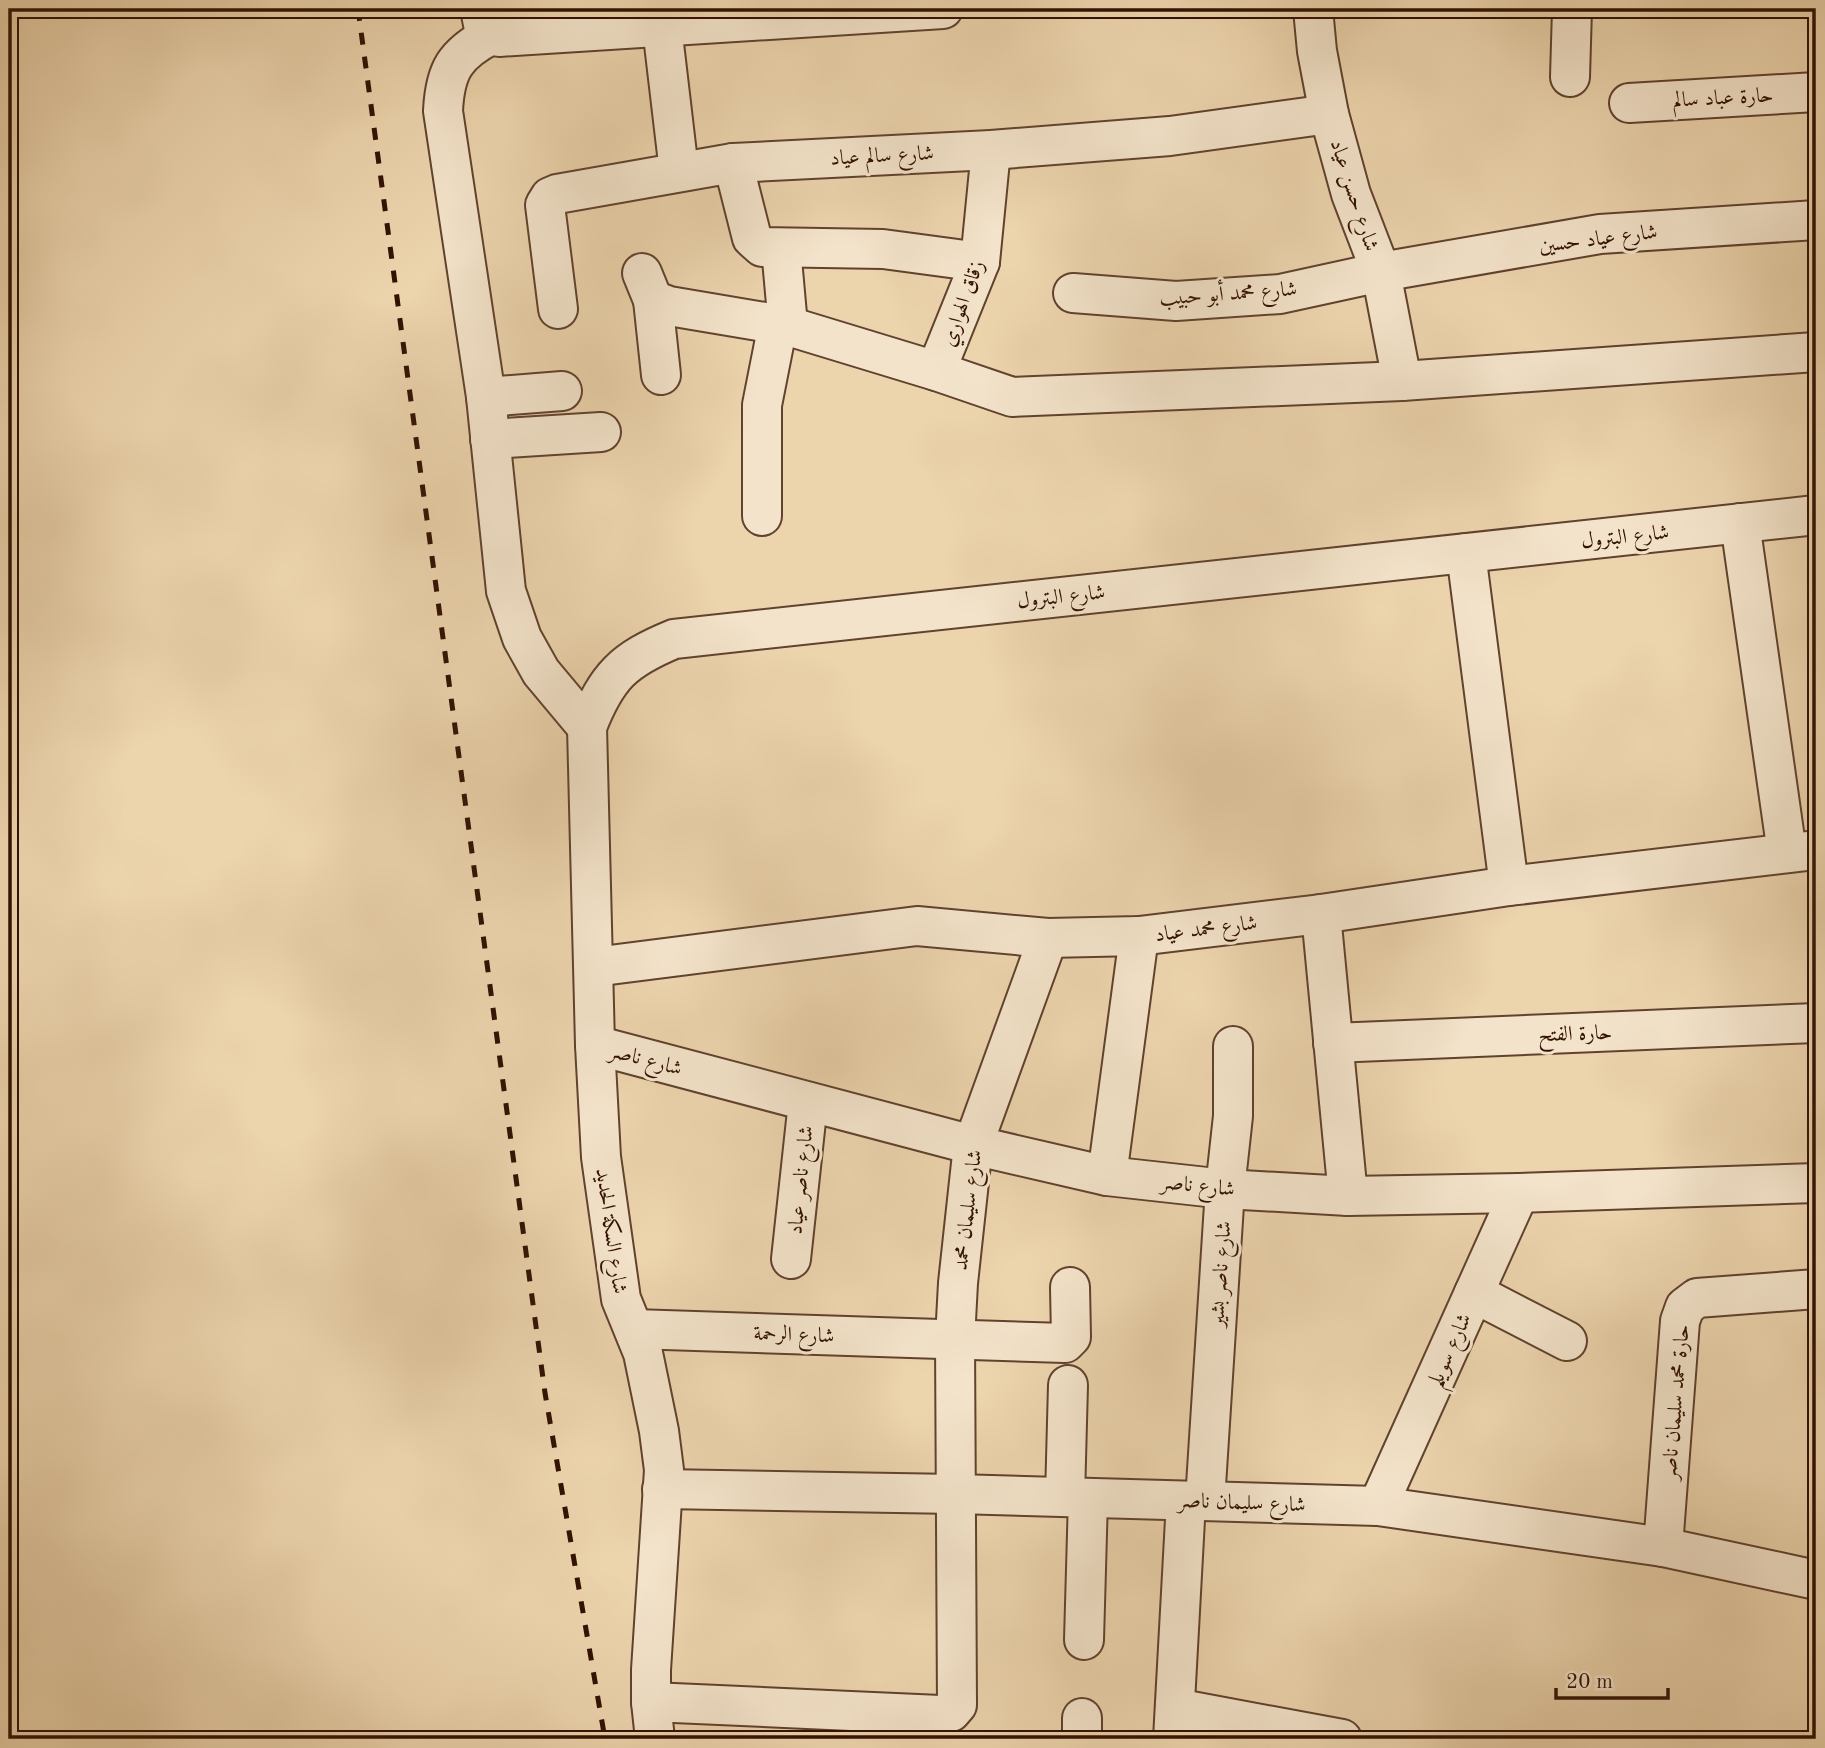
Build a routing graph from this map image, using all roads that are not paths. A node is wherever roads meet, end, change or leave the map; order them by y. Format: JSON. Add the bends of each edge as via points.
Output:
{"nodes":[{"id":1,"x":943,"y":9,"type":"edge"},
{"id":2,"x":1313,"y":9,"type":"edge"},
{"id":3,"x":1572,"y":9,"type":"edge"},
{"id":4,"x":662,"y":18,"type":"edge"},
{"id":5,"x":484,"y":22,"type":"edge"},
{"id":6,"x":1570,"y":77,"type":"dead end"},
{"id":7,"x":1816,"y":92,"type":"edge"},
{"id":8,"x":1629,"y":103,"type":"dead end"},
{"id":9,"x":1329,"y":114,"type":"junction"},
{"id":10,"x":991,"y":150,"type":"junction"},
{"id":11,"x":733,"y":163,"type":"junction"},
{"id":12,"x":679,"y":172,"type":"junction"},
{"id":13,"x":1816,"y":220,"type":"edge"},
{"id":14,"x":781,"y":248,"type":"junction"},
{"id":15,"x":980,"y":261,"type":"junction"},
{"id":16,"x":1381,"y":272,"type":"junction"},
{"id":17,"x":1073,"y":293,"type":"dead end"},
{"id":18,"x":558,"y":309,"type":"dead end"},
{"id":19,"x":783,"y":325,"type":"junction"},
{"id":20,"x":1816,"y":352,"type":"edge"},
{"id":21,"x":936,"y":371,"type":"junction"},
{"id":22,"x":661,"y":375,"type":"dead end"},
{"id":23,"x":1402,"y":381,"type":"junction"},
{"id":24,"x":562,"y":391,"type":"dead end"},
{"id":25,"x":486,"y":397,"type":"junction"},
{"id":26,"x":601,"y":432,"type":"dead end"},
{"id":27,"x":490,"y":439,"type":"junction"},
{"id":28,"x":1816,"y":515,"type":"edge"},
{"id":29,"x":762,"y":516,"type":"dead end"},
{"id":30,"x":1740,"y":523,"type":"junction"},
{"id":31,"x":1466,"y":553,"type":"junction"},
{"id":32,"x":587,"y":727,"type":"junction"},
{"id":33,"x":1802,"y":851,"type":"edge"},
{"id":34,"x":1509,"y":886,"type":"junction"},
{"id":35,"x":1321,"y":914,"type":"junction"},
{"id":36,"x":1139,"y":936,"type":"junction"},
{"id":37,"x":1048,"y":938,"type":"junction"},
{"id":38,"x":594,"y":967,"type":"junction"},
{"id":39,"x":1816,"y":1023,"type":"edge"},
{"id":40,"x":1333,"y":1044,"type":"junction"},
{"id":41,"x":595,"y":1045,"type":"junction"},
{"id":42,"x":1233,"y":1046,"type":"dead end"},
{"id":43,"x":808,"y":1102,"type":"junction"},
{"id":44,"x":973,"y":1145,"type":"junction"},
{"id":45,"x":1107,"y":1176,"type":"junction"},
{"id":46,"x":1816,"y":1183,"type":"edge"},
{"id":47,"x":1225,"y":1189,"type":"junction"},
{"id":48,"x":1519,"y":1194,"type":"junction"},
{"id":49,"x":1348,"y":1196,"type":"junction"},
{"id":50,"x":792,"y":1259,"type":"dead end"},
{"id":51,"x":1070,"y":1287,"type":"dead end"},
{"id":52,"x":1816,"y":1289,"type":"edge"},
{"id":53,"x":1474,"y":1293,"type":"junction"},
{"id":54,"x":634,"y":1329,"type":"junction"},
{"id":55,"x":955,"y":1339,"type":"junction"},
{"id":56,"x":1567,"y":1341,"type":"dead end"},
{"id":57,"x":1068,"y":1385,"type":"dead end"},
{"id":58,"x":662,"y":1489,"type":"junction"},
{"id":59,"x":956,"y":1494,"type":"junction"},
{"id":60,"x":1076,"y":1498,"type":"junction"},
{"id":61,"x":1196,"y":1501,"type":"junction"},
{"id":62,"x":1378,"y":1506,"type":"junction"},
{"id":63,"x":1663,"y":1547,"type":"junction"},
{"id":64,"x":1816,"y":1580,"type":"edge"},
{"id":65,"x":1084,"y":1640,"type":"dead end"},
{"id":66,"x":653,"y":1721,"type":"edge"},
{"id":67,"x":1174,"y":1723,"type":"edge"},
{"id":68,"x":1342,"y":1739,"type":"edge"}],
"edges":[{"from":1,"to":4,"type":"street"},
{"from":2,"to":9,"type":"street","name":"شارع حسن عياد"},
{"from":3,"to":6,"type":"street"},
{"from":4,"to":5,"type":"street","via":[[499,37]]},
{"from":4,"to":12,"type":"street"},
{"from":5,"to":25,"type":"street","via":[[453,64],[444,87],[443,111]]},
{"from":7,"to":8,"type":"street","name":"حارة عباد سالم"},
{"from":9,"to":10,"type":"street","name":"شارع سالم عياد","via":[[1170,136]]},
{"from":9,"to":16,"type":"street","name":"شارع حسن عياد","via":[[1351,194]]},
{"from":10,"to":11,"type":"street","name":"شارع سالم عياد"},
{"from":10,"to":15,"type":"street","name":"زقاق الهواري"},
{"from":11,"to":12,"type":"street","name":"شارع سالم عياد"},
{"from":11,"to":14,"type":"street","via":[[752,237],[762,247]]},
{"from":12,"to":18,"type":"street","name":"شارع سالم عياد","via":[[557,194],[546,201]]},
{"from":13,"to":16,"type":"street","name":"شارع عياد حسين","via":[[1600,234]]},
{"from":14,"to":15,"type":"street","via":[[883,249]]},
{"from":14,"to":19,"type":"street"},
{"from":15,"to":21,"type":"street","name":"زقاق الهواري"},
{"from":16,"to":17,"type":"street","name":"شارع محمد أبو حبيب","via":[[1280,294],[1176,301]]},
{"from":16,"to":23,"type":"street","name":"شارع حسن عياد"},
{"from":19,"to":21,"type":"street"},
{"from":19,"to":22,"type":"street","via":[[669,306],[648,287]]},
{"from":19,"to":29,"type":"street","via":[[762,405]]},
{"from":20,"to":23,"type":"street"},
{"from":21,"to":23,"type":"street","via":[[1012,397]]},
{"from":24,"to":25,"type":"street"},
{"from":25,"to":27,"type":"street"},
{"from":26,"to":27,"type":"street"},
{"from":27,"to":32,"type":"street","via":[[506,591],[522,638],[541,672]]},
{"from":28,"to":30,"type":"street","name":"شارع البترول"},
{"from":30,"to":31,"type":"street","name":"شارع البترول"},
{"from":30,"to":33,"type":"street"},
{"from":31,"to":32,"type":"street","name":"شارع البترول","via":[[674,639],[643,652],[618,671],[599,697]]},
{"from":31,"to":34,"type":"street"},
{"from":32,"to":38,"type":"street","name":"شارع البترول"},
{"from":33,"to":34,"type":"street","name":"شارع محمد عياد"},
{"from":34,"to":35,"type":"street","name":"شارع محمد عياد"},
{"from":35,"to":36,"type":"street","name":"شارع محمد عياد"},
{"from":35,"to":40,"type":"street"},
{"from":36,"to":37,"type":"street","name":"شارع محمد عياد"},
{"from":36,"to":45,"type":"street"},
{"from":37,"to":38,"type":"street","name":"شارع محمد عياد","via":[[907,926]]},
{"from":37,"to":44,"type":"street","name":"شارع سليمان محمد"},
{"from":38,"to":41,"type":"street","name":"شارع السكة الحديد"},
{"from":39,"to":40,"type":"street","name":"حارة الفتح"},
{"from":40,"to":49,"type":"street"},
{"from":41,"to":43,"type":"street","name":"شارع ناصر"},
{"from":41,"to":54,"type":"street","name":"شارع السكة الحديد","via":[[605,1183],[621,1299]]},
{"from":42,"to":47,"type":"street","name":"شارع ناصر بشير","via":[[1233,1116]]},
{"from":43,"to":44,"type":"street","name":"شارع ناصر"},
{"from":43,"to":50,"type":"street","name":"شارع ناصر عياد"},
{"from":44,"to":45,"type":"street","name":"شارع ناصر"},
{"from":44,"to":55,"type":"street","name":"شارع سليمان محمد"},
{"from":45,"to":47,"type":"street","name":"شارع ناصر"},
{"from":46,"to":48,"type":"street","name":"شارع ناصر"},
{"from":47,"to":49,"type":"street","name":"شارع ناصر"},
{"from":47,"to":61,"type":"street","name":"شارع ناصر بشير"},
{"from":48,"to":49,"type":"street","name":"شارع ناصر"},
{"from":48,"to":53,"type":"street","name":"شارع سويلم"},
{"from":51,"to":55,"type":"street","name":"شارع الرحمة","via":[[1071,1336],[1065,1343]]},
{"from":52,"to":63,"type":"street","name":"حارة محمد سليمان ناصر","via":[[1697,1298],[1685,1307],[1680,1321]]},
{"from":53,"to":56,"type":"street"},
{"from":53,"to":62,"type":"street","name":"شارع سويلم"},
{"from":54,"to":55,"type":"street","name":"شارع الرحمة"},
{"from":54,"to":58,"type":"street","name":"شارع السكة الحديد","via":[[659,1431]]},
{"from":55,"to":59,"type":"street","name":"شارع سليمان محمد"},
{"from":57,"to":60,"type":"street"},
{"from":58,"to":59,"type":"street","name":"شارع سليمان ناصر"},
{"from":58,"to":66,"type":"street","name":"شارع السكة الحديد","via":[[651,1670]]},
{"from":59,"to":60,"type":"street","name":"شارع سليمان ناصر"},
{"from":59,"to":66,"type":"street","name":"شارع سليمان محمد","via":[[957,1705],[951,1712]]},
{"from":60,"to":61,"type":"street","name":"شارع سليمان ناصر"},
{"from":60,"to":65,"type":"street"},
{"from":61,"to":62,"type":"street","name":"شارع سليمان ناصر"},
{"from":61,"to":67,"type":"street","name":"شارع ناصر بشير"},
{"from":62,"to":63,"type":"street","name":"شارع سليمان ناصر"},
{"from":63,"to":64,"type":"street","name":"شارع سليمان ناصر"},
{"from":67,"to":68,"type":"street"}]}
